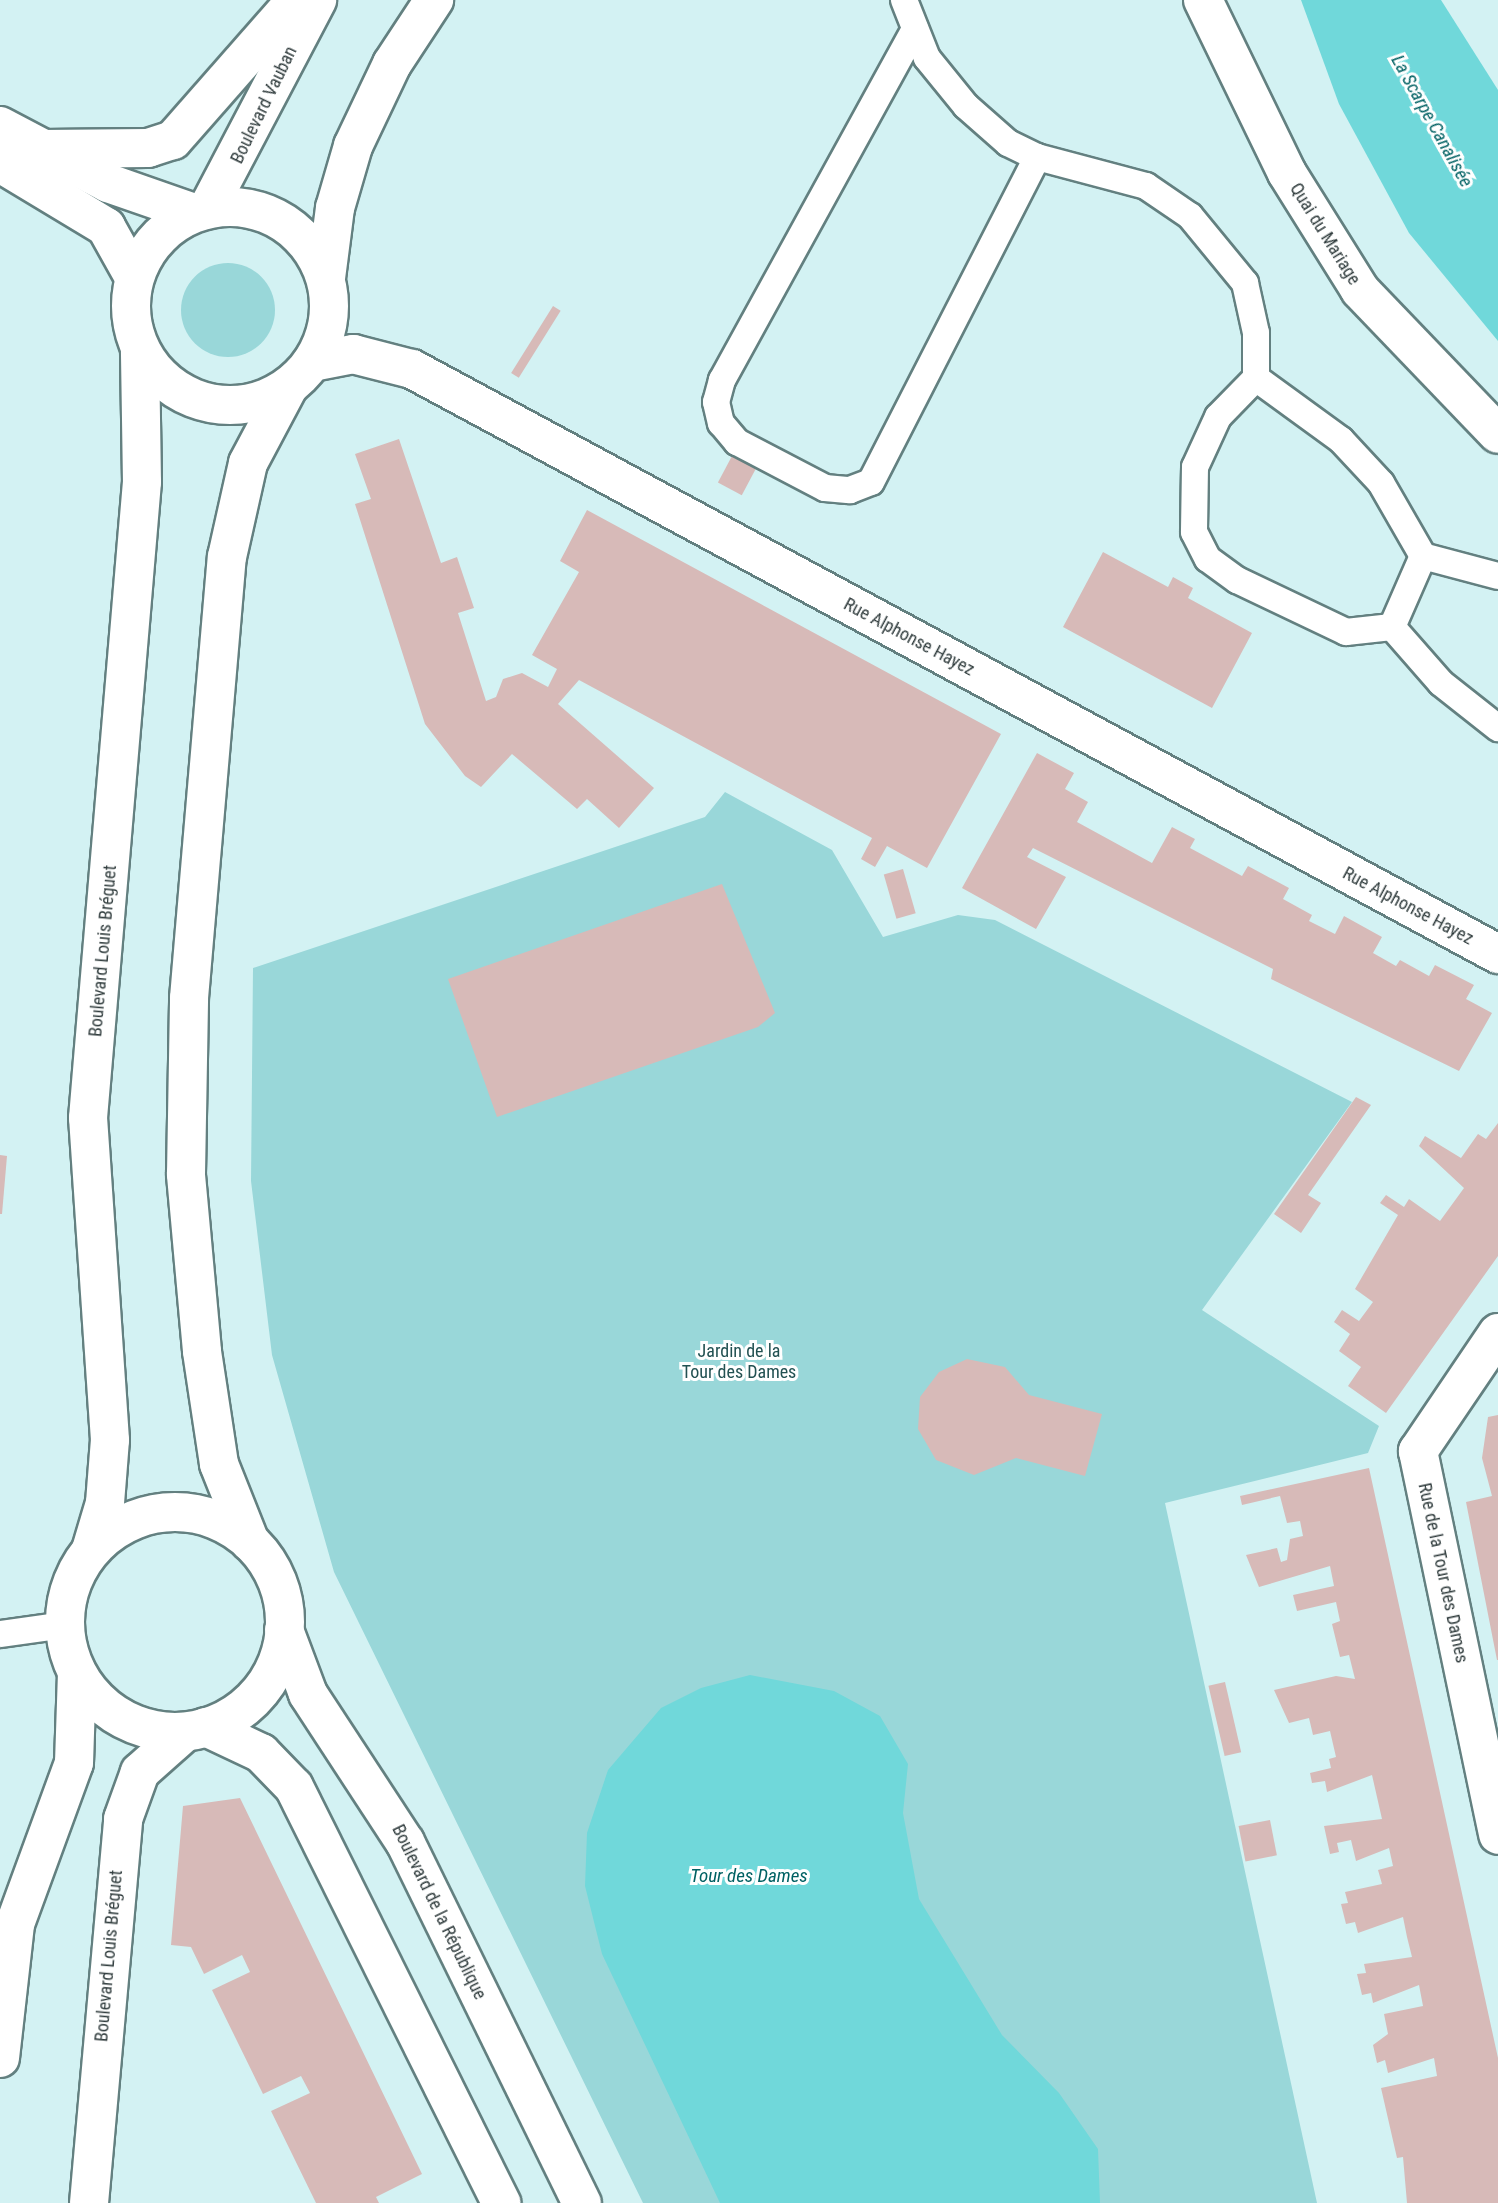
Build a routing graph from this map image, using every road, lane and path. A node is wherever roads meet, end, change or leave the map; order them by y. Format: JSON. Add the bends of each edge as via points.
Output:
{"nodes":[{"id":1,"x":296,"y":0,"type":"edge"},
{"id":2,"x":317,"y":0,"type":"edge"},
{"id":3,"x":434,"y":0,"type":"edge"},
{"id":4,"x":904,"y":0,"type":"edge"},
{"id":5,"x":1203,"y":0,"type":"edge"},
{"id":6,"x":915,"y":29,"type":"junction"},
{"id":7,"x":0,"y":126,"type":"edge"},
{"id":8,"x":43,"y":149,"type":"junction"},
{"id":9,"x":1037,"y":157,"type":"junction"},
{"id":10,"x":0,"y":163,"type":"edge"},
{"id":11,"x":201,"y":211,"type":"junction"},
{"id":12,"x":134,"y":277,"type":"junction"},
{"id":13,"x":326,"y":278,"type":"junction"},
{"id":14,"x":140,"y":349,"type":"junction"},
{"id":15,"x":300,"y":374,"type":"junction"},
{"id":16,"x":1256,"y":378,"type":"junction"},
{"id":17,"x":1498,"y":433,"type":"edge"},
{"id":18,"x":1423,"y":556,"type":"junction"},
{"id":19,"x":1498,"y":576,"type":"edge"},
{"id":20,"x":1392,"y":626,"type":"junction"},
{"id":21,"x":1498,"y":728,"type":"edge"},
{"id":22,"x":1498,"y":954,"type":"edge"},
{"id":23,"x":1498,"y":1333,"type":"edge"},
{"id":24,"x":250,"y":1542,"type":"junction"},
{"id":25,"x":92,"y":1550,"type":"junction"},
{"id":26,"x":65,"y":1626,"type":"junction"},
{"id":27,"x":284,"y":1630,"type":"junction"},
{"id":28,"x":0,"y":1634,"type":"edge"},
{"id":29,"x":77,"y":1673,"type":"junction"},
{"id":30,"x":195,"y":1729,"type":"junction"},
{"id":31,"x":1498,"y":1835,"type":"edge"},
{"id":32,"x":0,"y":2058,"type":"edge"},
{"id":33,"x":89,"y":2203,"type":"edge"},
{"id":34,"x":501,"y":2203,"type":"edge"},
{"id":35,"x":582,"y":2203,"type":"edge"}],
"edges":[{"from":1,"to":8,"type":"main road","via":[[173,139],[125,150]]},
{"from":2,"to":11,"type":"main road","name":"Boulevard Vauban"},
{"from":3,"to":13,"type":"main road","via":[[381,85],[352,146],[335,208]]},
{"from":4,"to":6,"type":"lane"},
{"from":5,"to":17,"type":"main road","name":"Quai du Mariage","via":[[1250,103],[1360,290]]},
{"from":6,"to":9,"type":"lane","via":[[927,58],[966,106],[1008,143]]},
{"from":6,"to":9,"type":"lane","via":[[722,380],[716,402],[721,423],[737,442],[825,488],[850,490],[871,482]]},
{"from":7,"to":8,"type":"main road"},
{"from":8,"to":11,"type":"main road","via":[[118,188]]},
{"from":9,"to":16,"type":"lane","via":[[1146,186],[1190,216],[1245,283],[1256,333]]},
{"from":10,"to":12,"type":"main road","via":[[106,227]]},
{"from":11,"to":12,"type":"main road","via":[[156,238]]},
{"from":11,"to":13,"type":"main road","via":[[253,209],[281,220],[304,239]]},
{"from":12,"to":14,"type":"main road","via":[[130,307]]},
{"from":13,"to":15,"type":"main road","via":[[328,322]]},
{"from":14,"to":15,"type":"main road","via":[[170,385],[206,402],[245,404]]},
{"from":14,"to":25,"type":"main road","name":"Boulevard Louis Bréguet","via":[[143,471],[88,1118],[110,1450],[105,1503]]},
{"from":15,"to":22,"type":"main road","name":"Rue Alphonse Hayez","via":[[353,354],[412,369]]},
{"from":15,"to":24,"type":"main road","via":[[248,463],[227,557],[188,1023],[186,1174],[202,1351],[219,1464]]},
{"from":16,"to":18,"type":"lane","via":[[1349,449],[1381,483]]},
{"from":16,"to":20,"type":"lane","via":[[1218,417],[1195,467],[1194,532],[1208,559],[1346,632]]},
{"from":18,"to":19,"type":"lane"},
{"from":18,"to":20,"type":"lane"},
{"from":20,"to":21,"type":"lane","via":[[1441,683]]},
{"from":23,"to":31,"type":"main road","name":"Rue de la Tour des Dames","via":[[1418,1451]]},
{"from":24,"to":25,"type":"main road","via":[[204,1516],[169,1512],[119,1528]]},
{"from":24,"to":27,"type":"main road","via":[[277,1582]]},
{"from":25,"to":26,"type":"main road","via":[[74,1578]]},
{"from":26,"to":28,"type":"lane"},
{"from":26,"to":29,"type":"main road"},
{"from":27,"to":30,"type":"main road","via":[[277,1662],[260,1691]]},
{"from":27,"to":35,"type":"main road","name":"Boulevard de la République","via":[[308,1695],[405,1842]]},
{"from":29,"to":30,"type":"main road","via":[[122,1718]]},
{"from":29,"to":32,"type":"main road","via":[[74,1763],[15,1924]]},
{"from":30,"to":33,"type":"main road","name":"Boulevard Louis Bréguet","via":[[140,1772],[122,1819]]},
{"from":30,"to":34,"type":"main road","via":[[261,1753],[294,1787]]}]}
